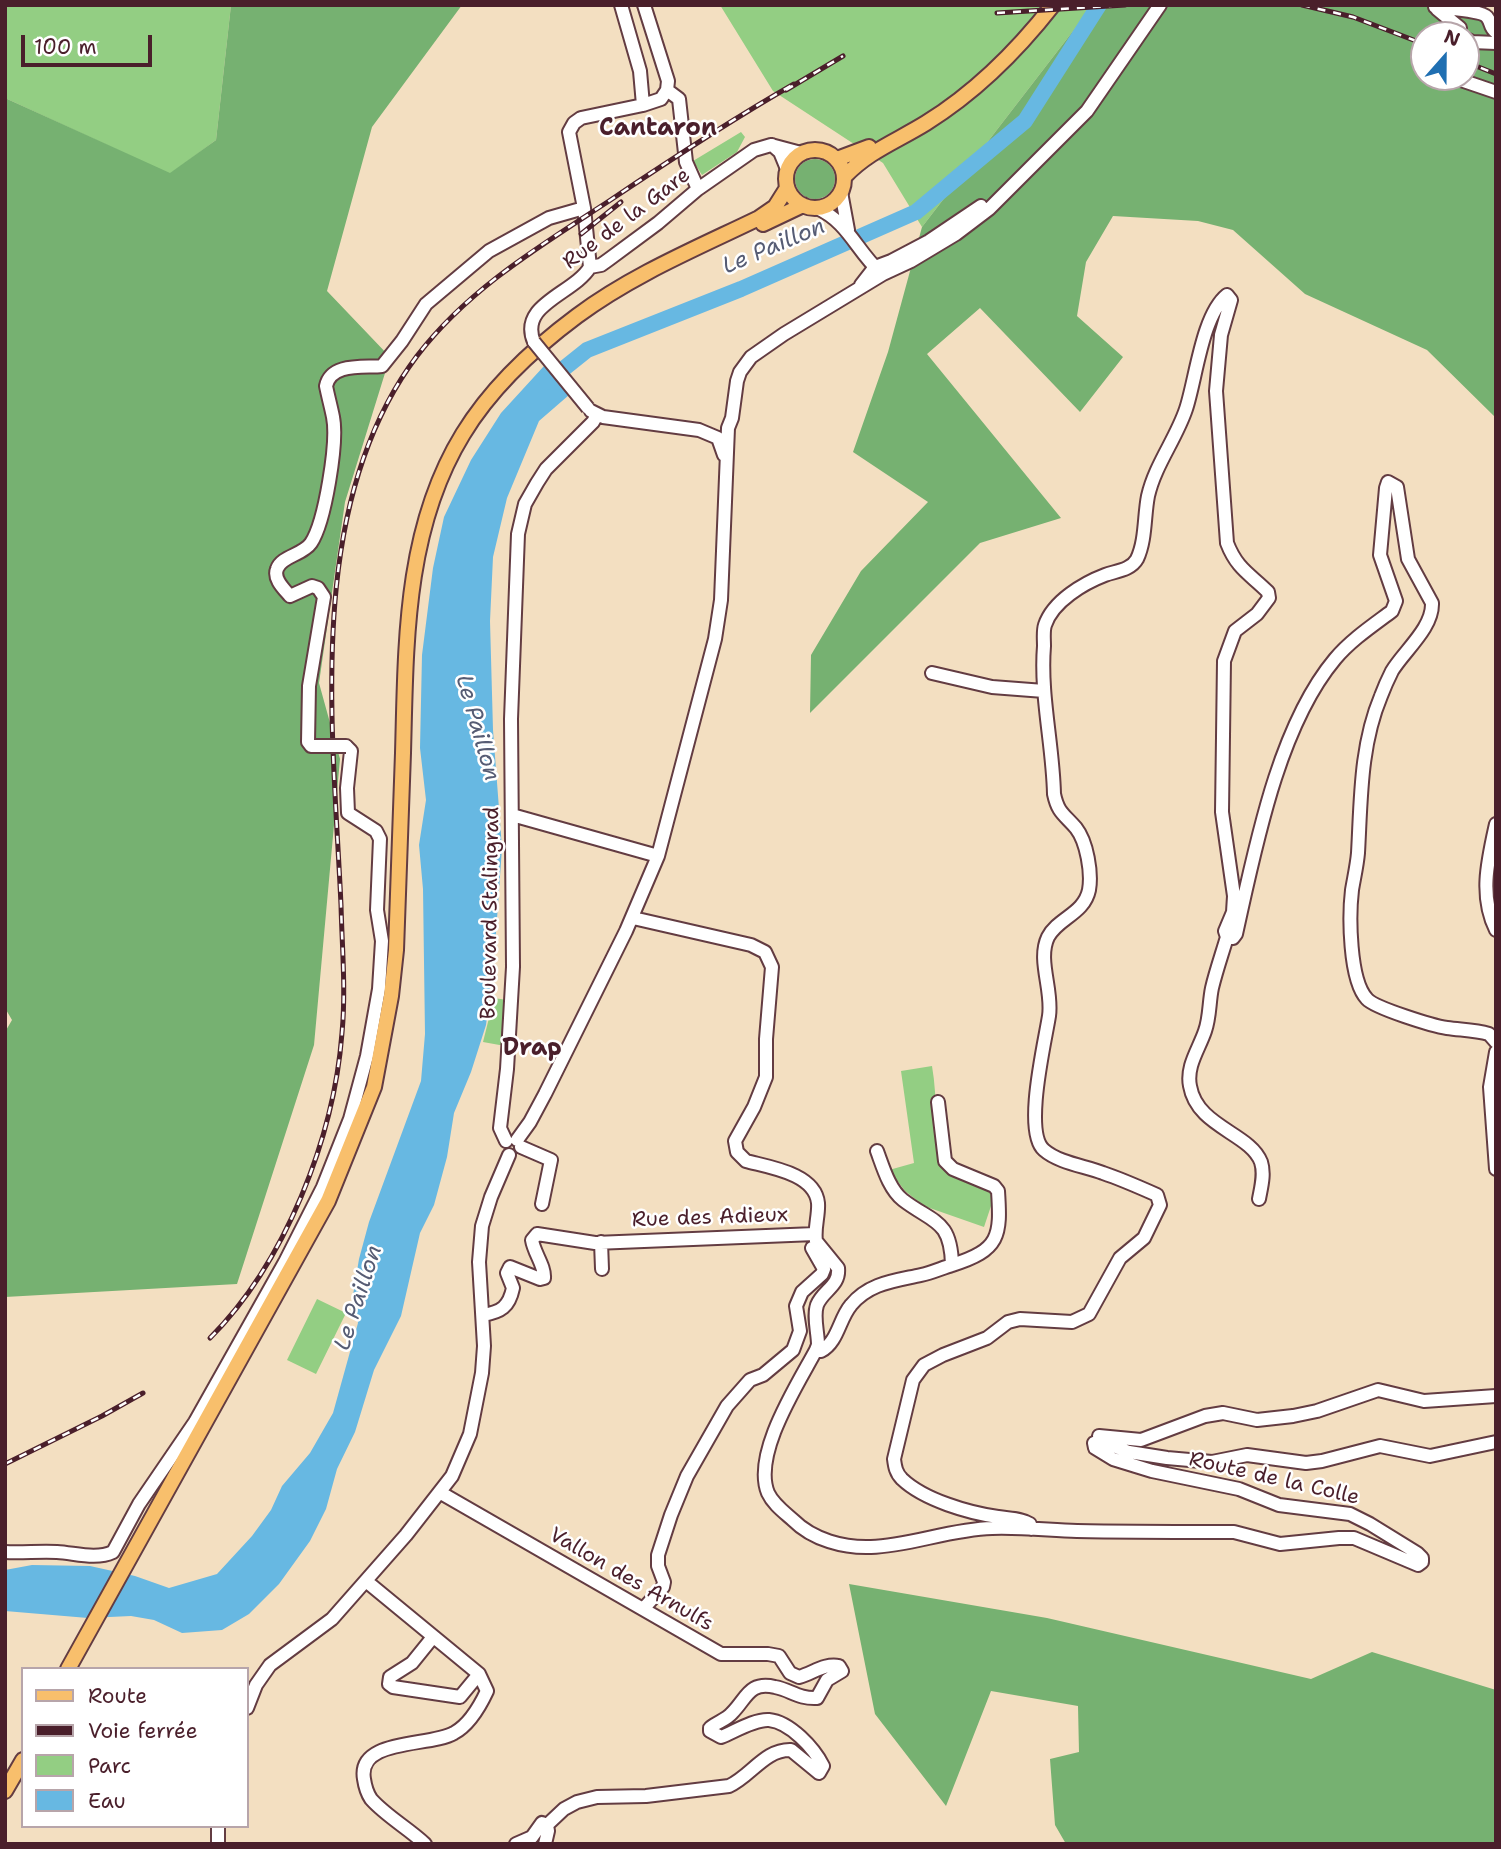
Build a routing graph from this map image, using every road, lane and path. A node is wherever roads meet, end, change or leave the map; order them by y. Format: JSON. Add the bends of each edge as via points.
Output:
{"nodes":[{"id":1,"x":621,"y":5,"type":"edge"},
{"id":2,"x":644,"y":5,"type":"edge"},
{"id":3,"x":1046,"y":5,"type":"edge"},
{"id":4,"x":1053,"y":5,"type":"edge"},
{"id":5,"x":1160,"y":5,"type":"edge"},
{"id":6,"x":1433,"y":6,"type":"edge"},
{"id":7,"x":1470,"y":12,"type":"junction"},
{"id":8,"x":1490,"y":12,"type":"edge"},
{"id":9,"x":1448,"y":21,"type":"edge"},
{"id":10,"x":1462,"y":21,"type":"edge"},
{"id":11,"x":1493,"y":27,"type":"edge"},
{"id":12,"x":1489,"y":42,"type":"edge"},
{"id":13,"x":667,"y":90,"type":"junction"},
{"id":14,"x":643,"y":104,"type":"junction"},
{"id":15,"x":771,"y":145,"type":"junction"},
{"id":16,"x":801,"y":153,"type":"junction"},
{"id":17,"x":837,"y":159,"type":"junction"},
{"id":18,"x":787,"y":169,"type":"junction"},
{"id":19,"x":845,"y":176,"type":"junction"},
{"id":20,"x":1011,"y":187,"type":"junction"},
{"id":21,"x":787,"y":188,"type":"junction"},
{"id":22,"x":698,"y":189,"type":"junction"},
{"id":23,"x":842,"y":197,"type":"junction"},
{"id":24,"x":584,"y":208,"type":"junction"},
{"id":25,"x":815,"y":208,"type":"junction"},
{"id":26,"x":848,"y":230,"type":"junction"},
{"id":27,"x":910,"y":251,"type":"junction"},
{"id":28,"x":863,"y":255,"type":"junction"},
{"id":29,"x":590,"y":267,"type":"junction"},
{"id":30,"x":879,"y":271,"type":"junction"},
{"id":31,"x":592,"y":411,"type":"junction"},
{"id":32,"x":721,"y":432,"type":"junction"},
{"id":33,"x":458,"y":451,"type":"junction"},
{"id":34,"x":932,"y":673,"type":"dead end"},
{"id":35,"x":1044,"y":691,"type":"junction"},
{"id":36,"x":512,"y":815,"type":"junction"},
{"id":37,"x":1496,"y":824,"type":"edge"},
{"id":38,"x":658,"y":856,"type":"junction"},
{"id":39,"x":632,"y":918,"type":"junction"},
{"id":40,"x":1496,"y":930,"type":"edge"},
{"id":41,"x":1227,"y":937,"type":"junction"},
{"id":42,"x":1496,"y":1042,"type":"edge"},
{"id":43,"x":1496,"y":1052,"type":"edge"},
{"id":44,"x":939,"y":1102,"type":"dead end"},
{"id":45,"x":513,"y":1146,"type":"junction"},
{"id":46,"x":877,"y":1152,"type":"dead end"},
{"id":47,"x":1496,"y":1169,"type":"edge"},
{"id":48,"x":1259,"y":1199,"type":"dead end"},
{"id":49,"x":542,"y":1204,"type":"dead end"},
{"id":50,"x":811,"y":1234,"type":"junction"},
{"id":51,"x":604,"y":1242,"type":"junction"},
{"id":52,"x":952,"y":1265,"type":"junction"},
{"id":53,"x":602,"y":1269,"type":"dead end"},
{"id":54,"x":482,"y":1315,"type":"junction"},
{"id":55,"x":816,"y":1350,"type":"junction"},
{"id":56,"x":1496,"y":1396,"type":"edge"},
{"id":57,"x":1095,"y":1441,"type":"junction"},
{"id":58,"x":1496,"y":1442,"type":"edge"},
{"id":59,"x":441,"y":1493,"type":"junction"},
{"id":60,"x":1037,"y":1530,"type":"junction"},
{"id":61,"x":5,"y":1552,"type":"edge"},
{"id":62,"x":366,"y":1581,"type":"junction"},
{"id":63,"x":643,"y":1608,"type":"junction"},
{"id":64,"x":94,"y":1628,"type":"junction"},
{"id":65,"x":433,"y":1637,"type":"junction"},
{"id":66,"x":69,"y":1667,"type":"edge"},
{"id":67,"x":75,"y":1667,"type":"edge"},
{"id":68,"x":479,"y":1674,"type":"junction"},
{"id":69,"x":248,"y":1705,"type":"edge"},
{"id":70,"x":21,"y":1754,"type":"edge"},
{"id":71,"x":21,"y":1763,"type":"edge"},
{"id":72,"x":5,"y":1780,"type":"edge"},
{"id":73,"x":5,"y":1791,"type":"edge"},
{"id":74,"x":547,"y":1825,"type":"junction"},
{"id":75,"x":425,"y":1844,"type":"edge"},
{"id":76,"x":516,"y":1844,"type":"edge"},
{"id":77,"x":545,"y":1844,"type":"edge"}],
"edges":[{"from":1,"to":14,"type":"street","via":[[640,71]]},
{"from":2,"to":13,"type":"street"},
{"from":3,"to":17,"type":"main road","via":[[998,59],[958,94],[871,147]]},
{"from":4,"to":19,"type":"main road","via":[[1027,38],[971,91],[926,123],[861,159]]},
{"from":5,"to":20,"type":"street","via":[[1087,111]]},
{"from":6,"to":7,"type":"street"},
{"from":6,"to":9,"type":"street"},
{"from":7,"to":8,"type":"street"},
{"from":7,"to":10,"type":"street"},
{"from":8,"to":11,"type":"street"},
{"from":11,"to":12,"type":"street"},
{"from":13,"to":14,"type":"street","via":[[661,99]]},
{"from":13,"to":22,"type":"street","via":[[679,99],[686,162]]},
{"from":14,"to":24,"type":"street","via":[[574,123],[569,132]]},
{"from":15,"to":16,"type":"street"},
{"from":15,"to":18,"type":"street","via":[[780,152]]},
{"from":15,"to":22,"type":"street","name":"Rue de la Gare","via":[[754,150]]},
{"from":16,"to":17,"type":"main road","via":[[820,149]]},
{"from":16,"to":18,"type":"main road"},
{"from":17,"to":19,"type":"main road"},
{"from":18,"to":21,"type":"main road"},
{"from":19,"to":23,"type":"main road"},
{"from":20,"to":27,"type":"street"},
{"from":20,"to":30,"type":"street","via":[[965,229],[911,261]]},
{"from":21,"to":25,"type":"main road","via":[[796,201]]},
{"from":21,"to":33,"type":"main road","via":[[775,207],[759,218],[640,276],[580,314],[528,357],[490,398],[469,425]]},
{"from":22,"to":29,"type":"street","name":"Rue de la Gare","via":[[608,260]]},
{"from":23,"to":25,"type":"main road"},
{"from":23,"to":26,"type":"street"},
{"from":24,"to":29,"type":"street"},
{"from":24,"to":61,"type":"street","bridge":true,"via":[[549,218],[489,251],[426,304],[382,366],[347,368],[326,380],[334,418],[332,456],[318,524],[309,546],[281,563],[276,579],[290,596],[312,586],[324,597],[309,686],[308,742],[346,746],[351,751],[348,813],[380,838],[377,923],[382,941],[365,1066],[323,1186],[285,1262],[195,1422],[139,1504],[113,1552],[94,1556]]},
{"from":25,"to":26,"type":"street"},
{"from":25,"to":33,"type":"main road","via":[[644,282],[582,319],[512,381]]},
{"from":26,"to":28,"type":"street"},
{"from":27,"to":28,"type":"street","via":[[886,258]]},
{"from":27,"to":30,"type":"street"},
{"from":28,"to":30,"type":"street"},
{"from":29,"to":31,"type":"street","name":"Rue de la Gare","bridge":true,"via":[[535,314],[530,330],[534,342]]},
{"from":30,"to":32,"type":"street","via":[[858,290],[751,357],[740,372]]},
{"from":31,"to":32,"type":"street"},
{"from":31,"to":36,"type":"street","name":"Boulevard Stalingrad","via":[[593,422],[537,483],[525,504],[518,534]]},
{"from":32,"to":38,"type":"street","via":[[727,461],[715,639]]},
{"from":33,"to":64,"type":"main road","via":[[426,543],[414,615],[401,950],[379,1091],[333,1203]]},
{"from":34,"to":35,"type":"street","via":[[992,687]]},
{"from":35,"to":41,"type":"street","via":[[1045,625],[1055,608],[1081,586],[1136,561],[1148,495],[1187,406],[1215,312],[1227,295],[1231,300],[1221,335],[1216,391],[1227,543],[1233,558],[1269,598],[1235,631],[1224,661],[1222,812],[1234,896]]},
{"from":35,"to":60,"type":"street","via":[[1057,809],[1080,835],[1089,879],[1080,908],[1054,929],[1045,949],[1051,1004],[1035,1110],[1036,1139],[1043,1150],[1060,1158],[1157,1195],[1160,1205],[1144,1238],[1120,1258],[1089,1314],[1079,1321],[1008,1322],[987,1338],[924,1365],[913,1380],[894,1459],[903,1480],[926,1494],[954,1507],[1023,1520]]},
{"from":36,"to":38,"type":"street"},
{"from":36,"to":45,"type":"street","name":"Boulevard Stalingrad","via":[[513,967],[500,1128]]},
{"from":37,"to":40,"type":"street","via":[[1486,889],[1488,913]]},
{"from":38,"to":39,"type":"street"},
{"from":39,"to":45,"type":"street","via":[[545,1094]]},
{"from":39,"to":50,"type":"street","via":[[751,945],[770,959],[766,1077],[735,1147],[746,1161],[796,1176],[808,1185],[818,1203]]},
{"from":41,"to":42,"type":"street","via":[[1236,934],[1264,817],[1298,715],[1334,660],[1395,606],[1380,555],[1386,488],[1388,482],[1393,483],[1408,559],[1432,609],[1391,673],[1364,755],[1351,893],[1355,971],[1360,989],[1373,1004],[1444,1027],[1489,1034]]},
{"from":41,"to":48,"type":"street","via":[[1190,1072],[1190,1088],[1208,1116],[1252,1147],[1263,1173]]},
{"from":43,"to":47,"type":"street","via":[[1490,1087]]},
{"from":44,"to":52,"type":"street","via":[[945,1161],[998,1191],[998,1234],[985,1250]]},
{"from":45,"to":49,"type":"street","via":[[551,1160]]},
{"from":45,"to":54,"type":"street","via":[[482,1226]]},
{"from":46,"to":52,"type":"street","via":[[901,1199],[939,1224],[950,1239]]},
{"from":50,"to":51,"type":"street","name":"Rue des Adieux"},
{"from":50,"to":55,"type":"street","via":[[839,1273],[817,1308]]},
{"from":50,"to":63,"type":"street","via":[[808,1243],[824,1269],[802,1292],[796,1307],[800,1331],[793,1350],[763,1376],[750,1380],[727,1405],[671,1515],[658,1555],[663,1587]]},
{"from":51,"to":53,"type":"street"},
{"from":51,"to":54,"type":"street","name":"Rue des Adieux","via":[[533,1236],[544,1278],[510,1267],[507,1273],[513,1288],[505,1308]]},
{"from":52,"to":55,"type":"street","via":[[887,1281],[863,1294],[842,1317],[828,1346]]},
{"from":54,"to":59,"type":"street","via":[[482,1373],[474,1419],[461,1457]]},
{"from":55,"to":60,"type":"street","via":[[781,1415],[767,1457],[768,1492],[798,1526],[824,1540],[858,1547],[969,1530]]},
{"from":56,"to":57,"type":"street","via":[[1424,1401],[1378,1390],[1293,1416],[1257,1420],[1217,1414],[1142,1440],[1100,1435]]},
{"from":57,"to":58,"type":"street","name":"Route de la Colle","via":[[1167,1458],[1212,1462],[1247,1455],[1306,1463],[1380,1446],[1430,1456]]},
{"from":57,"to":60,"type":"street","name":"Route de la Colle","via":[[1103,1455],[1152,1471],[1239,1489],[1279,1505],[1350,1514],[1408,1547],[1422,1562],[1415,1565],[1354,1538],[1280,1544],[1220,1531]]},
{"from":59,"to":62,"type":"street"},
{"from":59,"to":63,"type":"street","name":"Vallon des Arnulfs"},
{"from":62,"to":65,"type":"street"},
{"from":62,"to":69,"type":"street","via":[[325,1625],[270,1665]]},
{"from":63,"to":74,"type":"street","name":"Vallon des Arnulfs","via":[[721,1654],[779,1656],[790,1673],[799,1677],[823,1667],[839,1667],[842,1671],[827,1680],[817,1698],[803,1698],[775,1686],[755,1687],[734,1711],[710,1728],[721,1737],[769,1720],[797,1734],[823,1766],[819,1773],[791,1750],[783,1750],[729,1786],[597,1797],[577,1802]]},
{"from":64,"to":66,"type":"main road"},
{"from":64,"to":67,"type":"main road"},
{"from":65,"to":68,"type":"street"},
{"from":65,"to":68,"type":"street","via":[[412,1662],[390,1677],[389,1684],[460,1697]]},
{"from":68,"to":75,"type":"street","via":[[487,1691],[455,1733],[380,1751],[368,1758],[362,1770],[371,1798]]},
{"from":70,"to":72,"type":"main road"},
{"from":71,"to":73,"type":"main road"},
{"from":74,"to":76,"type":"street","via":[[542,1823],[532,1837]]},
{"from":74,"to":77,"type":"street"}]}
